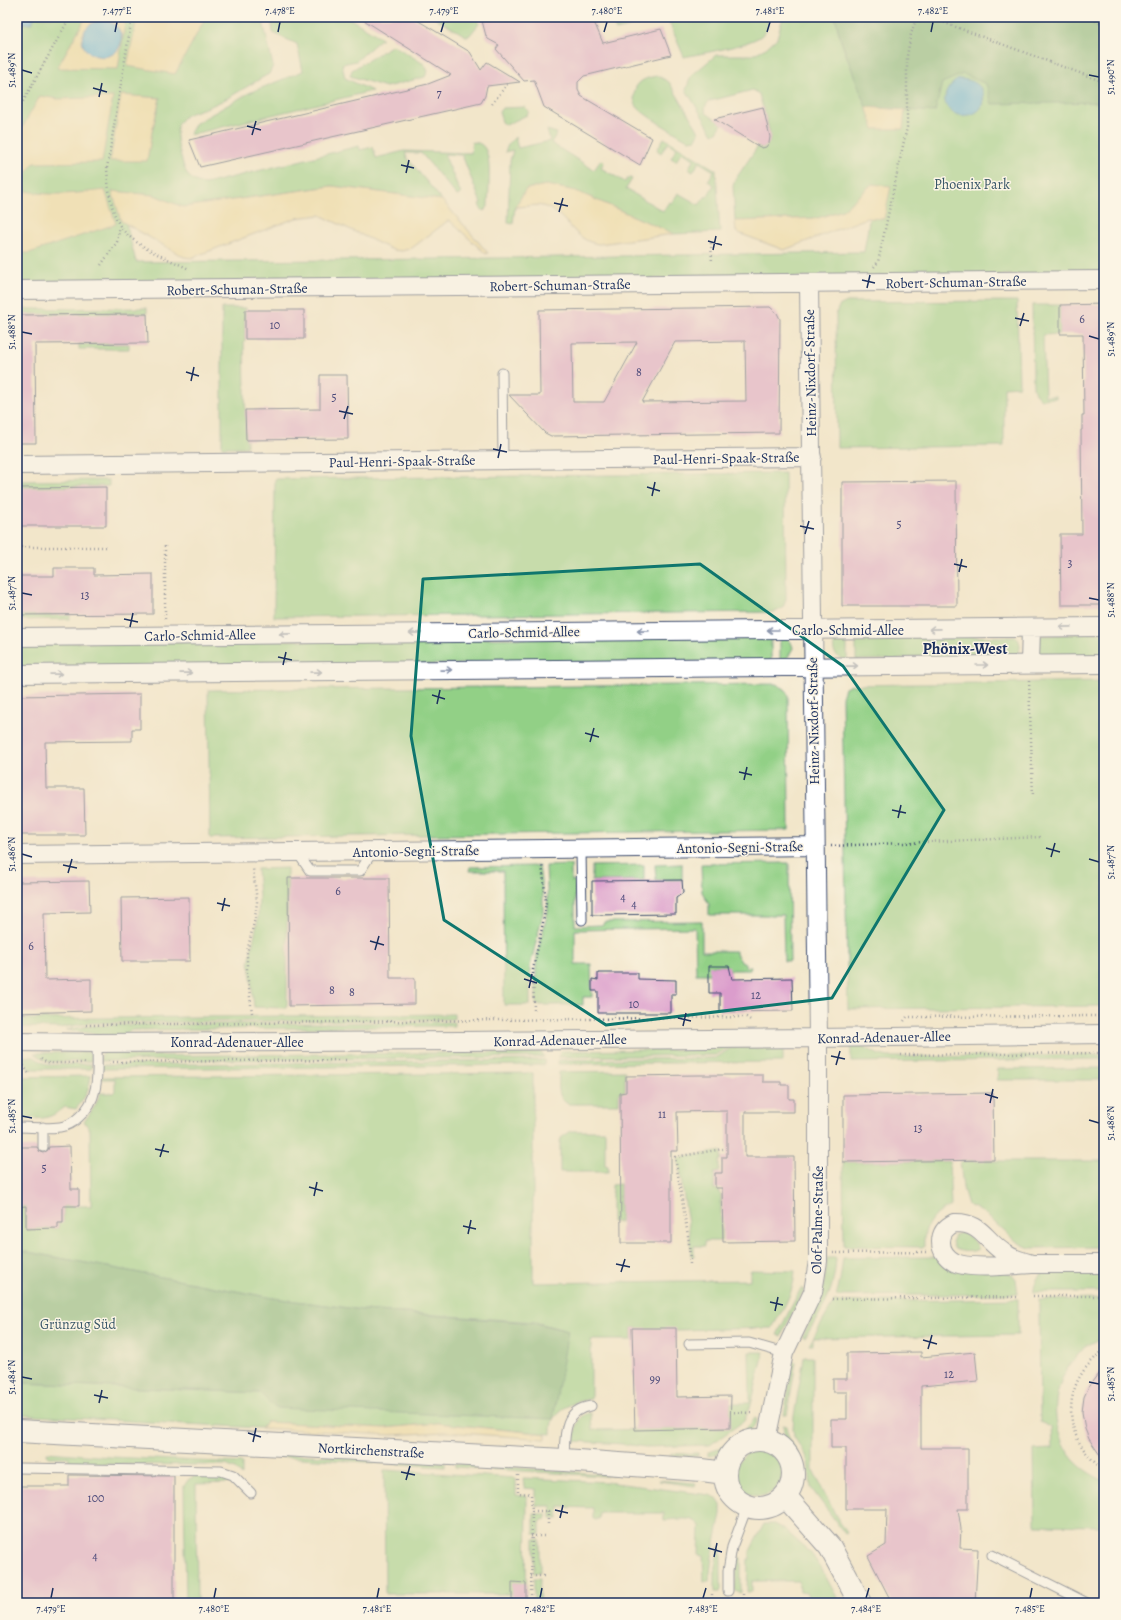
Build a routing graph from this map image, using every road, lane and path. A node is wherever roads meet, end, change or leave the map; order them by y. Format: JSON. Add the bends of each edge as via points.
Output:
{"nodes":[{"id":1,"x":70,"y":17,"type":"edge"},
{"id":2,"x":132,"y":17,"type":"edge"},
{"id":3,"x":917,"y":17,"type":"edge"},
{"id":4,"x":929,"y":17,"type":"edge"},
{"id":5,"x":1088,"y":17,"type":"edge"},
{"id":6,"x":1104,"y":25,"type":"edge"},
{"id":7,"x":1104,"y":82,"type":"edge"},
{"id":8,"x":508,"y":83,"type":"dead end"},
{"id":9,"x":492,"y":104,"type":"dead end"},
{"id":10,"x":17,"y":112,"type":"edge"},
{"id":11,"x":120,"y":226,"type":"junction"},
{"id":12,"x":711,"y":243,"type":"dead end"},
{"id":13,"x":712,"y":263,"type":"dead end"},
{"id":14,"x":101,"y":265,"type":"dead end"},
{"id":15,"x":190,"y":269,"type":"dead end"},
{"id":16,"x":1104,"y":280,"type":"edge"},
{"id":17,"x":809,"y":283,"type":"junction"},
{"id":18,"x":862,"y":283,"type":"junction"},
{"id":19,"x":17,"y":290,"type":"edge"},
{"id":20,"x":502,"y":373,"type":"dead end"},
{"id":21,"x":812,"y":457,"type":"junction"},
{"id":22,"x":503,"y":460,"type":"junction"},
{"id":23,"x":17,"y":465,"type":"edge"},
{"id":24,"x":109,"y":546,"type":"dead end"},
{"id":25,"x":165,"y":546,"type":"dead end"},
{"id":26,"x":17,"y":547,"type":"edge"},
{"id":27,"x":1104,"y":627,"type":"edge"},
{"id":28,"x":1031,"y":628,"type":"junction"},
{"id":29,"x":812,"y":630,"type":"junction"},
{"id":30,"x":166,"y":636,"type":"junction"},
{"id":31,"x":17,"y":637,"type":"edge"},
{"id":32,"x":1030,"y":664,"type":"junction"},
{"id":33,"x":1104,"y":664,"type":"edge"},
{"id":34,"x":813,"y":666,"type":"junction"},
{"id":35,"x":17,"y":674,"type":"edge"},
{"id":36,"x":1033,"y":797,"type":"dead end"},
{"id":37,"x":1042,"y":837,"type":"dead end"},
{"id":38,"x":814,"y":846,"type":"junction"},
{"id":39,"x":581,"y":849,"type":"junction"},
{"id":40,"x":17,"y":855,"type":"edge"},
{"id":41,"x":542,"y":863,"type":"dead end"},
{"id":42,"x":253,"y":866,"type":"dead end"},
{"id":43,"x":582,"y":920,"type":"dead end"},
{"id":44,"x":534,"y":1010,"type":"dead end"},
{"id":45,"x":252,"y":1013,"type":"dead end"},
{"id":46,"x":1104,"y":1016,"type":"edge"},
{"id":47,"x":746,"y":1017,"type":"dead end"},
{"id":48,"x":907,"y":1017,"type":"dead end"},
{"id":49,"x":80,"y":1026,"type":"dead end"},
{"id":50,"x":1104,"y":1034,"type":"edge"},
{"id":51,"x":818,"y":1038,"type":"junction"},
{"id":52,"x":17,"y":1042,"type":"edge"},
{"id":53,"x":97,"y":1043,"type":"junction"},
{"id":54,"x":17,"y":1055,"type":"edge"},
{"id":55,"x":29,"y":1074,"type":"dead end"},
{"id":56,"x":17,"y":1127,"type":"edge"},
{"id":57,"x":43,"y":1127,"type":"junction"},
{"id":58,"x":43,"y":1147,"type":"dead end"},
{"id":59,"x":723,"y":1148,"type":"dead end"},
{"id":60,"x":930,"y":1251,"type":"dead end"},
{"id":61,"x":826,"y":1253,"type":"dead end"},
{"id":62,"x":690,"y":1264,"type":"dead end"},
{"id":63,"x":1032,"y":1264,"type":"dead end"},
{"id":64,"x":1104,"y":1264,"type":"edge"},
{"id":65,"x":1033,"y":1296,"type":"dead end"},
{"id":66,"x":1104,"y":1296,"type":"edge"},
{"id":67,"x":1018,"y":1297,"type":"dead end"},
{"id":68,"x":832,"y":1299,"type":"dead end"},
{"id":69,"x":689,"y":1344,"type":"dead end"},
{"id":70,"x":1104,"y":1351,"type":"edge"},
{"id":71,"x":784,"y":1353,"type":"junction"},
{"id":72,"x":591,"y":1406,"type":"dead end"},
{"id":73,"x":730,"y":1412,"type":"dead end"},
{"id":74,"x":752,"y":1413,"type":"dead end"},
{"id":75,"x":17,"y":1431,"type":"edge"},
{"id":76,"x":766,"y":1440,"type":"junction"},
{"id":77,"x":564,"y":1460,"type":"junction"},
{"id":78,"x":17,"y":1468,"type":"edge"},
{"id":79,"x":1104,"y":1469,"type":"edge"},
{"id":80,"x":725,"y":1473,"type":"junction"},
{"id":81,"x":518,"y":1475,"type":"dead end"},
{"id":82,"x":251,"y":1493,"type":"dead end"},
{"id":83,"x":786,"y":1497,"type":"junction"},
{"id":84,"x":747,"y":1507,"type":"junction"},
{"id":85,"x":532,"y":1511,"type":"junction"},
{"id":86,"x":548,"y":1527,"type":"dead end"},
{"id":87,"x":531,"y":1536,"type":"junction"},
{"id":88,"x":546,"y":1536,"type":"dead end"},
{"id":89,"x":992,"y":1555,"type":"dead end"},
{"id":90,"x":531,"y":1576,"type":"junction"},
{"id":91,"x":546,"y":1576,"type":"dead end"},
{"id":92,"x":728,"y":1592,"type":"dead end"},
{"id":93,"x":712,"y":1593,"type":"dead end"},
{"id":94,"x":743,"y":1594,"type":"dead end"},
{"id":95,"x":531,"y":1603,"type":"edge"},
{"id":96,"x":712,"y":1603,"type":"edge"},
{"id":97,"x":743,"y":1603,"type":"edge"},
{"id":98,"x":860,"y":1603,"type":"edge"},
{"id":99,"x":1087,"y":1603,"type":"edge"}],
"edges":[{"from":1,"to":10,"type":"path"},
{"from":2,"to":11,"type":"path","via":[[106,168],[113,209]]},
{"from":3,"to":18,"type":"path","via":[[907,56],[907,128],[878,262]]},
{"from":4,"to":7,"type":"path"},
{"from":5,"to":6,"type":"path"},
{"from":8,"to":9,"type":"path"},
{"from":11,"to":14,"type":"path","via":[[117,242]]},
{"from":11,"to":15,"type":"path","via":[[134,240]]},
{"from":12,"to":13,"type":"path"},
{"from":16,"to":18,"type":"street","name":"Robert-Schuman-Straße"},
{"from":17,"to":18,"type":"street","name":"Robert-Schuman-Straße"},
{"from":17,"to":19,"type":"street","name":"Robert-Schuman-Straße"},
{"from":17,"to":21,"type":"street","name":"Heinz-Nixdorf-Straße"},
{"from":20,"to":22,"type":"lane"},
{"from":21,"to":22,"type":"street","name":"Paul-Henri-Spaak-Straße"},
{"from":21,"to":29,"type":"street","name":"Heinz-Nixdorf-Straße"},
{"from":22,"to":23,"type":"street","name":"Paul-Henri-Spaak-Straße"},
{"from":24,"to":26,"type":"path"},
{"from":25,"to":30,"type":"path"},
{"from":27,"to":28,"type":"street","name":"Carlo-Schmid-Allee","one_way":true},
{"from":28,"to":29,"type":"street","name":"Carlo-Schmid-Allee","one_way":true},
{"from":28,"to":32,"type":"street"},
{"from":29,"to":30,"type":"street","name":"Carlo-Schmid-Allee","one_way":true},
{"from":29,"to":34,"type":"street","name":"Heinz-Nixdorf-Straße"},
{"from":30,"to":31,"type":"street","name":"Carlo-Schmid-Allee"},
{"from":32,"to":33,"type":"street"},
{"from":34,"to":32,"type":"street","one_way":true},
{"from":32,"to":36,"type":"path"},
{"from":35,"to":34,"type":"street","one_way":true},
{"from":34,"to":38,"type":"street","name":"Heinz-Nixdorf-Straße"},
{"from":37,"to":38,"type":"path"},
{"from":38,"to":39,"type":"street","name":"Antonio-Segni-Straße"},
{"from":38,"to":51,"type":"street","name":"Heinz-Nixdorf-Straße"},
{"from":39,"to":40,"type":"street","name":"Antonio-Segni-Straße"},
{"from":39,"to":43,"type":"lane"},
{"from":41,"to":44,"type":"path","via":[[546,902],[533,970]]},
{"from":42,"to":45,"type":"path","via":[[257,902],[247,952]]},
{"from":46,"to":48,"type":"path"},
{"from":47,"to":49,"type":"path"},
{"from":50,"to":51,"type":"street","name":"Konrad-Adenauer-Allee"},
{"from":51,"to":53,"type":"street","name":"Konrad-Adenauer-Allee"},
{"from":51,"to":71,"type":"street","name":"Olof-Palme-Straße","via":[[817,1276],[808,1306]]},
{"from":52,"to":53,"type":"street","name":"Konrad-Adenauer-Allee"},
{"from":53,"to":57,"type":"lane","via":[[97,1084],[86,1111],[73,1122],[61,1127]]},
{"from":54,"to":55,"type":"path"},
{"from":56,"to":57,"type":"lane"},
{"from":57,"to":58,"type":"lane"},
{"from":59,"to":62,"type":"path","via":[[675,1156],[689,1242]]},
{"from":60,"to":61,"type":"path"},
{"from":63,"to":64,"type":"street"},
{"from":65,"to":66,"type":"path"},
{"from":67,"to":68,"type":"path"},
{"from":69,"to":71,"type":"lane","via":[[749,1343]]},
{"from":70,"to":79,"type":"path","via":[[1084,1368],[1074,1388],[1070,1409],[1074,1431],[1083,1450]]},
{"from":71,"to":76,"type":"street","name":"Olof-Palme-Straße"},
{"from":72,"to":77,"type":"lane","via":[[575,1411],[570,1418]]},
{"from":73,"to":74,"type":"path"},
{"from":75,"to":77,"type":"main road","name":"Nortkirchenstraße"},
{"from":76,"to":80,"type":"main road","via":[[746,1442],[738,1447],[729,1459]]},
{"from":76,"to":83,"type":"main road","via":[[784,1450],[790,1458],[794,1478]]},
{"from":77,"to":80,"type":"main road","name":"Nortkirchenstraße"},
{"from":78,"to":82,"type":"lane","via":[[221,1471],[233,1475]]},
{"from":80,"to":84,"type":"main road","via":[[726,1484],[731,1494]]},
{"from":81,"to":85,"type":"path","via":[[518,1493],[532,1494]]},
{"from":83,"to":84,"type":"main road","via":[[768,1508]]},
{"from":83,"to":98,"type":"main road","via":[[830,1547]]},
{"from":84,"to":92,"type":"lane","via":[[732,1547]]},
{"from":85,"to":86,"type":"path","via":[[548,1511]]},
{"from":85,"to":87,"type":"path"},
{"from":87,"to":88,"type":"path"},
{"from":87,"to":90,"type":"path"},
{"from":89,"to":99,"type":"lane"},
{"from":90,"to":91,"type":"path"},
{"from":90,"to":95,"type":"path"},
{"from":93,"to":96,"type":"path"},
{"from":94,"to":97,"type":"path"}]}
